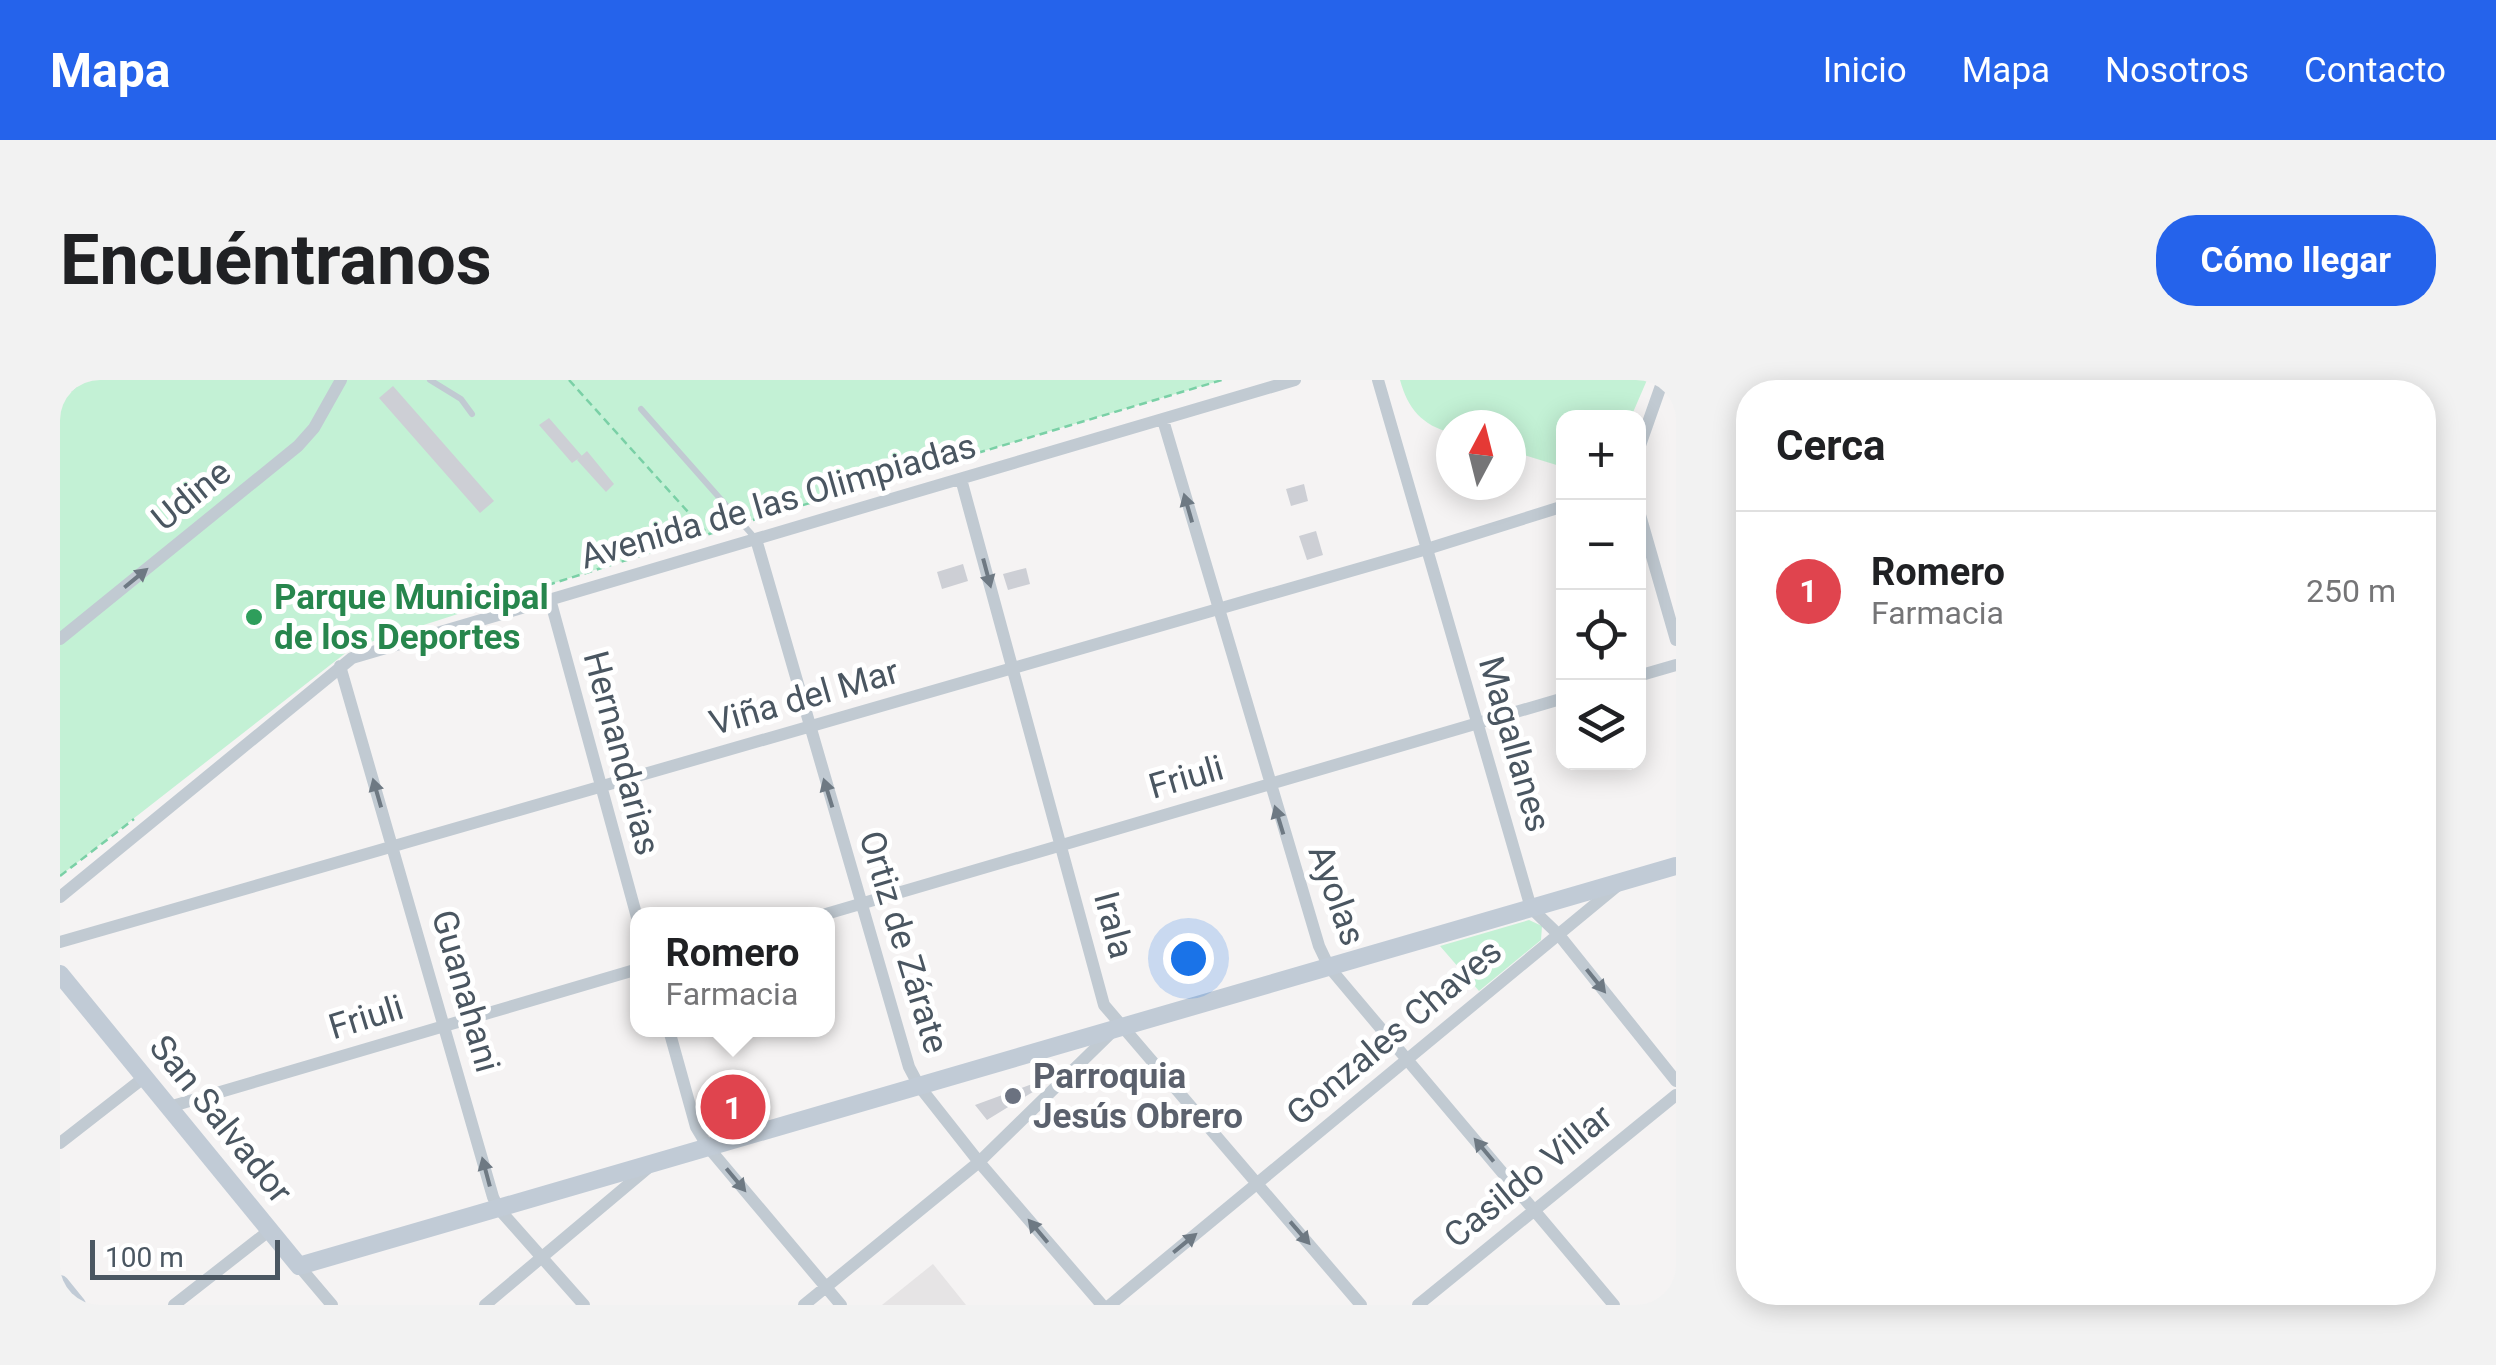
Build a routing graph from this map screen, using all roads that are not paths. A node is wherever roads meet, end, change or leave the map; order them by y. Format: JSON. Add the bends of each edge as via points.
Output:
{"nodes":[{"id":1,"x":341,"y":380,"type":"edge"},
{"id":2,"x":430,"y":380,"type":"edge"},
{"id":3,"x":1295,"y":380,"type":"edge"},
{"id":4,"x":1378,"y":380,"type":"edge"},
{"id":5,"x":1663,"y":380,"type":"edge"},
{"id":6,"x":641,"y":409,"type":"dead end"},
{"id":7,"x":472,"y":414,"type":"dead end"},
{"id":8,"x":1163,"y":420,"type":"junction"},
{"id":9,"x":1646,"y":428,"type":"edge"},
{"id":10,"x":962,"y":479,"type":"junction"},
{"id":11,"x":1556,"y":508,"type":"edge"},
{"id":12,"x":1646,"y":536,"type":"edge"},
{"id":13,"x":756,"y":539,"type":"junction"},
{"id":14,"x":1427,"y":548,"type":"junction"},
{"id":15,"x":548,"y":592,"type":"junction"},
{"id":16,"x":1216,"y":609,"type":"junction"},
{"id":17,"x":60,"y":639,"type":"edge"},
{"id":18,"x":1676,"y":640,"type":"edge"},
{"id":19,"x":1676,"y":664,"type":"edge"},
{"id":20,"x":340,"y":666,"type":"junction"},
{"id":21,"x":1013,"y":668,"type":"junction"},
{"id":22,"x":1646,"y":673,"type":"edge"},
{"id":23,"x":1556,"y":700,"type":"edge"},
{"id":24,"x":1478,"y":724,"type":"junction"},
{"id":25,"x":808,"y":727,"type":"junction"},
{"id":26,"x":1268,"y":785,"type":"junction"},
{"id":27,"x":599,"y":787,"type":"junction"},
{"id":28,"x":1061,"y":844,"type":"junction"},
{"id":29,"x":392,"y":846,"type":"junction"},
{"id":30,"x":1676,"y":866,"type":"edge"},
{"id":31,"x":1623,"y":881,"type":"junction"},
{"id":32,"x":60,"y":896,"type":"edge"},
{"id":33,"x":862,"y":904,"type":"junction"},
{"id":34,"x":634,"y":907,"type":"edge"},
{"id":35,"x":1531,"y":908,"type":"junction"},
{"id":36,"x":835,"y":912,"type":"edge"},
{"id":37,"x":1559,"y":935,"type":"junction"},
{"id":38,"x":60,"y":942,"type":"edge"},
{"id":39,"x":1329,"y":966,"type":"junction"},
{"id":40,"x":630,"y":972,"type":"edge"},
{"id":41,"x":60,"y":974,"type":"edge"},
{"id":42,"x":446,"y":1024,"type":"junction"},
{"id":43,"x":1118,"y":1028,"type":"junction"},
{"id":44,"x":671,"y":1037,"type":"edge"},
{"id":45,"x":1409,"y":1060,"type":"junction"},
{"id":46,"x":146,"y":1076,"type":"junction"},
{"id":47,"x":1676,"y":1081,"type":"edge"},
{"id":48,"x":919,"y":1086,"type":"junction"},
{"id":49,"x":1676,"y":1094,"type":"edge"},
{"id":50,"x":169,"y":1107,"type":"junction"},
{"id":51,"x":60,"y":1142,"type":"edge"},
{"id":52,"x":708,"y":1147,"type":"junction"},
{"id":53,"x":655,"y":1162,"type":"junction"},
{"id":54,"x":979,"y":1162,"type":"junction"},
{"id":55,"x":1258,"y":1184,"type":"junction"},
{"id":56,"x":498,"y":1208,"type":"junction"},
{"id":57,"x":1534,"y":1210,"type":"junction"},
{"id":58,"x":270,"y":1230,"type":"junction"},
{"id":59,"x":544,"y":1256,"type":"junction"},
{"id":60,"x":299,"y":1266,"type":"junction"},
{"id":61,"x":60,"y":1284,"type":"edge"},
{"id":62,"x":826,"y":1287,"type":"junction"},
{"id":63,"x":77,"y":1305,"type":"edge"},
{"id":64,"x":174,"y":1305,"type":"edge"},
{"id":65,"x":332,"y":1305,"type":"edge"},
{"id":66,"x":485,"y":1305,"type":"edge"},
{"id":67,"x":584,"y":1305,"type":"edge"},
{"id":68,"x":804,"y":1305,"type":"edge"},
{"id":69,"x":841,"y":1305,"type":"edge"},
{"id":70,"x":1102,"y":1305,"type":"edge"},
{"id":71,"x":1110,"y":1305,"type":"edge"},
{"id":72,"x":1361,"y":1305,"type":"edge"},
{"id":73,"x":1418,"y":1305,"type":"edge"},
{"id":74,"x":1614,"y":1305,"type":"edge"}],
"edges":[{"from":17,"to":1,"type":"street","name":"Udine","one_way":true,"via":[[298,446]]},
{"from":2,"to":7,"type":"lane"},
{"from":3,"to":8,"type":"street","name":"Avenida de las Olimpiadas"},
{"from":4,"to":14,"type":"street","name":"Magallanes"},
{"from":5,"to":9,"type":"street"},
{"from":6,"to":13,"type":"lane"},
{"from":8,"to":10,"type":"street","name":"Avenida de las Olimpiadas"},
{"from":16,"to":8,"type":"street","name":"Ayolas","one_way":true},
{"from":10,"to":13,"type":"street","name":"Avenida de las Olimpiadas"},
{"from":10,"to":21,"type":"street","name":"Irala","one_way":true},
{"from":11,"to":14,"type":"street","name":"Viña del Mar"},
{"from":12,"to":18,"type":"street"},
{"from":13,"to":15,"type":"street","name":"Avenida de las Olimpiadas"},
{"from":13,"to":25,"type":"street","name":"Ortiz de Zárate"},
{"from":14,"to":16,"type":"street","name":"Viña del Mar"},
{"from":14,"to":24,"type":"street","name":"Magallanes"},
{"from":15,"to":20,"type":"street","name":"Avenida de las Olimpiadas"},
{"from":15,"to":27,"type":"street","name":"Hernandarias"},
{"from":16,"to":21,"type":"street","name":"Viña del Mar"},
{"from":16,"to":26,"type":"street","name":"Ayolas"},
{"from":19,"to":22,"type":"street"},
{"from":29,"to":20,"type":"street","name":"Guanahani","one_way":true},
{"from":20,"to":32,"type":"street","name":"Avenida de las Olimpiadas"},
{"from":21,"to":25,"type":"street","name":"Viña del Mar"},
{"from":21,"to":28,"type":"street","name":"Irala"},
{"from":23,"to":24,"type":"street","name":"Friuli"},
{"from":24,"to":26,"type":"street","name":"Friuli"},
{"from":24,"to":35,"type":"street","name":"Magallanes"},
{"from":25,"to":27,"type":"street","name":"Viña del Mar"},
{"from":33,"to":25,"type":"street","name":"Ortiz de Zárate","one_way":true},
{"from":26,"to":28,"type":"street","name":"Friuli"},
{"from":39,"to":26,"type":"street","name":"Ayolas","one_way":true},
{"from":27,"to":29,"type":"street","name":"Viña del Mar"},
{"from":27,"to":34,"type":"street","name":"Hernandarias"},
{"from":28,"to":33,"type":"street","name":"Friuli"},
{"from":28,"to":43,"type":"street","name":"Irala","via":[[1104,1005]]},
{"from":29,"to":38,"type":"street","name":"Viña del Mar"},
{"from":29,"to":42,"type":"street","name":"Guanahani"},
{"from":30,"to":31,"type":"street"},
{"from":31,"to":35,"type":"street"},
{"from":31,"to":37,"type":"street","name":"Gonzales Chaves"},
{"from":33,"to":36,"type":"street","name":"Friuli"},
{"from":33,"to":48,"type":"street","name":"Ortiz de Zárate"},
{"from":35,"to":37,"type":"street","name":"Magallanes"},
{"from":35,"to":39,"type":"street"},
{"from":37,"to":45,"type":"street","name":"Gonzales Chaves"},
{"from":37,"to":47,"type":"street","name":"Magallanes","one_way":true},
{"from":39,"to":43,"type":"street"},
{"from":39,"to":45,"type":"street","name":"Ayolas"},
{"from":40,"to":42,"type":"street","name":"Friuli"},
{"from":41,"to":46,"type":"street","name":"San Salvador"},
{"from":42,"to":50,"type":"street","name":"Friuli"},
{"from":56,"to":42,"type":"street","name":"Guanahani","one_way":true},
{"from":43,"to":48,"type":"street"},
{"from":43,"to":54,"type":"street"},
{"from":43,"to":55,"type":"street","name":"Irala"},
{"from":44,"to":52,"type":"street"},
{"from":45,"to":55,"type":"street","name":"Gonzales Chaves"},
{"from":57,"to":45,"type":"street","name":"Ayolas","one_way":true},
{"from":46,"to":50,"type":"street","name":"San Salvador"},
{"from":46,"to":51,"type":"street"},
{"from":48,"to":52,"type":"street"},
{"from":48,"to":54,"type":"street","name":"Ortiz de Zárate"},
{"from":49,"to":57,"type":"street","name":"Casildo Villar"},
{"from":50,"to":58,"type":"street","name":"San Salvador"},
{"from":52,"to":53,"type":"street"},
{"from":52,"to":62,"type":"street","one_way":true},
{"from":53,"to":56,"type":"street"},
{"from":53,"to":59,"type":"street"},
{"from":54,"to":62,"type":"street"},
{"from":70,"to":54,"type":"street","name":"Ortiz de Zárate","one_way":true},
{"from":71,"to":55,"type":"street","name":"Gonzales Chaves","one_way":true},
{"from":55,"to":72,"type":"street","name":"Irala","one_way":true},
{"from":56,"to":59,"type":"street","name":"Guanahani"},
{"from":56,"to":60,"type":"street"},
{"from":57,"to":73,"type":"street","name":"Casildo Villar"},
{"from":57,"to":74,"type":"street","name":"Ayolas"},
{"from":58,"to":60,"type":"street","name":"San Salvador"},
{"from":58,"to":64,"type":"street"},
{"from":59,"to":66,"type":"street"},
{"from":59,"to":67,"type":"street","name":"Guanahani"},
{"from":60,"to":65,"type":"street","name":"San Salvador"},
{"from":61,"to":63,"type":"street"},
{"from":62,"to":68,"type":"street"},
{"from":62,"to":69,"type":"street"}]}
